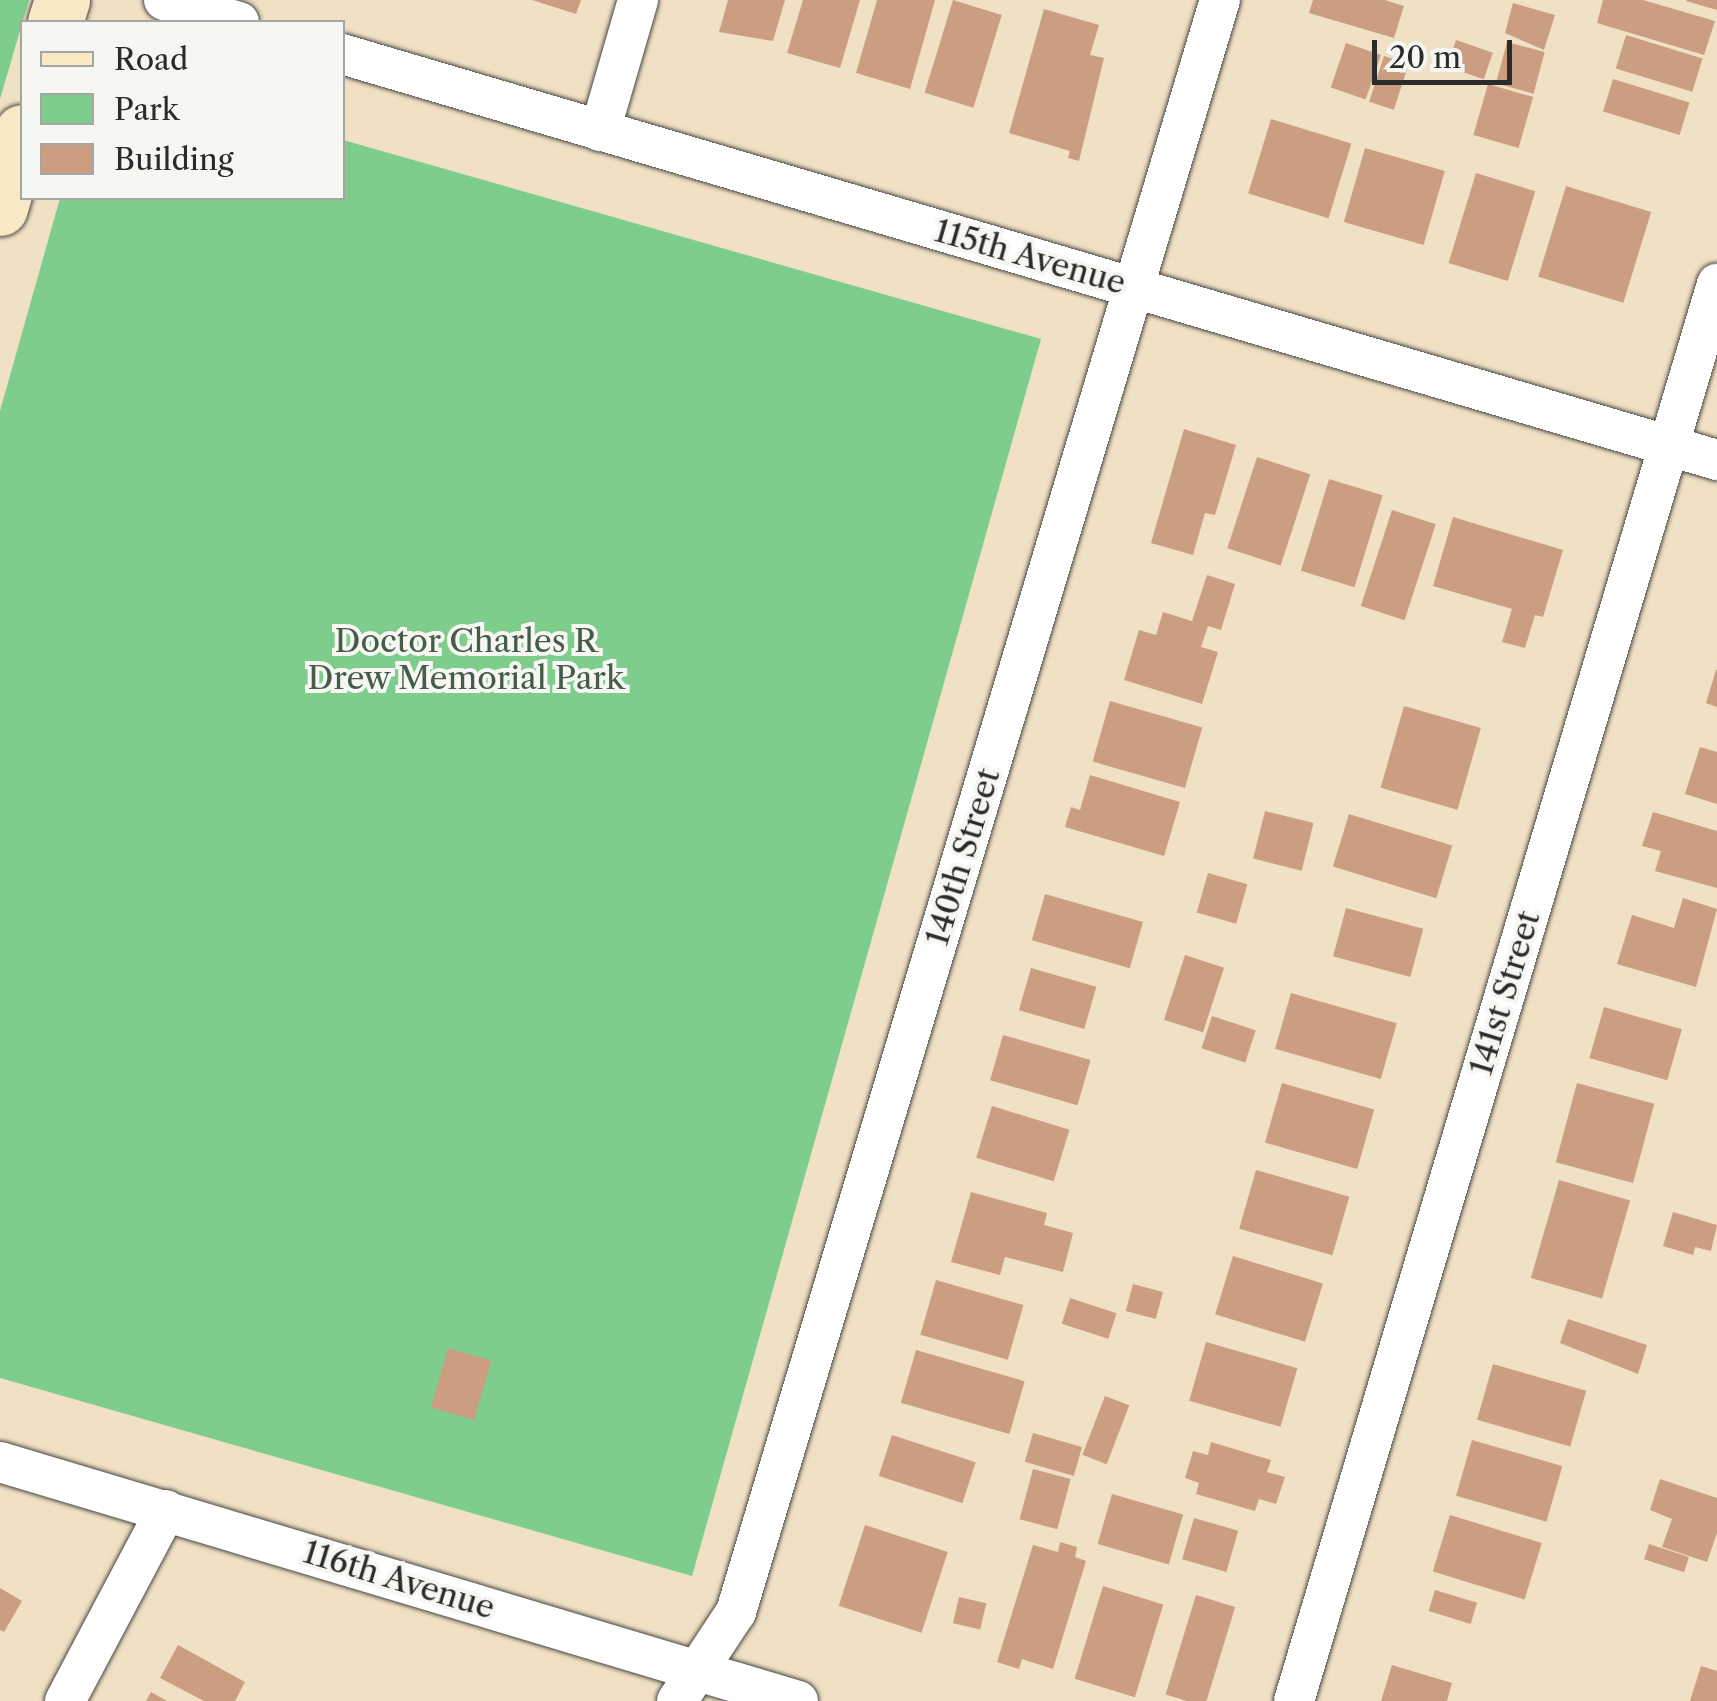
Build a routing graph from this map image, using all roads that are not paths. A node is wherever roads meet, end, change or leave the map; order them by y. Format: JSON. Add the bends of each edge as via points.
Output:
{"nodes":[{"id":1,"x":164,"y":0,"type":"edge"},
{"id":2,"x":638,"y":0,"type":"edge"},
{"id":3,"x":1220,"y":0,"type":"edge"},
{"id":4,"x":232,"y":20,"type":"edge"},
{"id":5,"x":345,"y":55,"type":"edge"},
{"id":6,"x":600,"y":131,"type":"junction"},
{"id":7,"x":20,"y":139,"type":"edge"},
{"id":8,"x":0,"y":208,"type":"edge"},
{"id":9,"x":1717,"y":284,"type":"edge"},
{"id":10,"x":1134,"y":288,"type":"junction"},
{"id":11,"x":1669,"y":445,"type":"junction"},
{"id":12,"x":1717,"y":460,"type":"edge"},
{"id":13,"x":0,"y":1462,"type":"edge"},
{"id":14,"x":166,"y":1510,"type":"junction"},
{"id":15,"x":688,"y":1686,"type":"edge"},
{"id":16,"x":64,"y":1701,"type":"edge"},
{"id":17,"x":798,"y":1701,"type":"edge"},
{"id":18,"x":1294,"y":1701,"type":"edge"}],
"edges":[{"from":1,"to":4,"type":"street"},
{"from":2,"to":6,"type":"street"},
{"from":3,"to":10,"type":"street","name":"140th Street"},
{"from":5,"to":6,"type":"street","name":"115th Avenue"},
{"from":6,"to":10,"type":"street","name":"115th Avenue"},
{"from":7,"to":8,"type":"main road"},
{"from":9,"to":11,"type":"street","name":"141st Street"},
{"from":10,"to":11,"type":"street","name":"115th Avenue"},
{"from":10,"to":15,"type":"street","name":"140th Street","via":[[736,1612]]},
{"from":11,"to":12,"type":"street","name":"115th Avenue"},
{"from":11,"to":18,"type":"street","name":"141st Street"},
{"from":13,"to":14,"type":"street","name":"116th Avenue"},
{"from":14,"to":15,"type":"street","name":"116th Avenue"},
{"from":14,"to":16,"type":"street"},
{"from":15,"to":17,"type":"street","name":"116th Avenue"}]}
